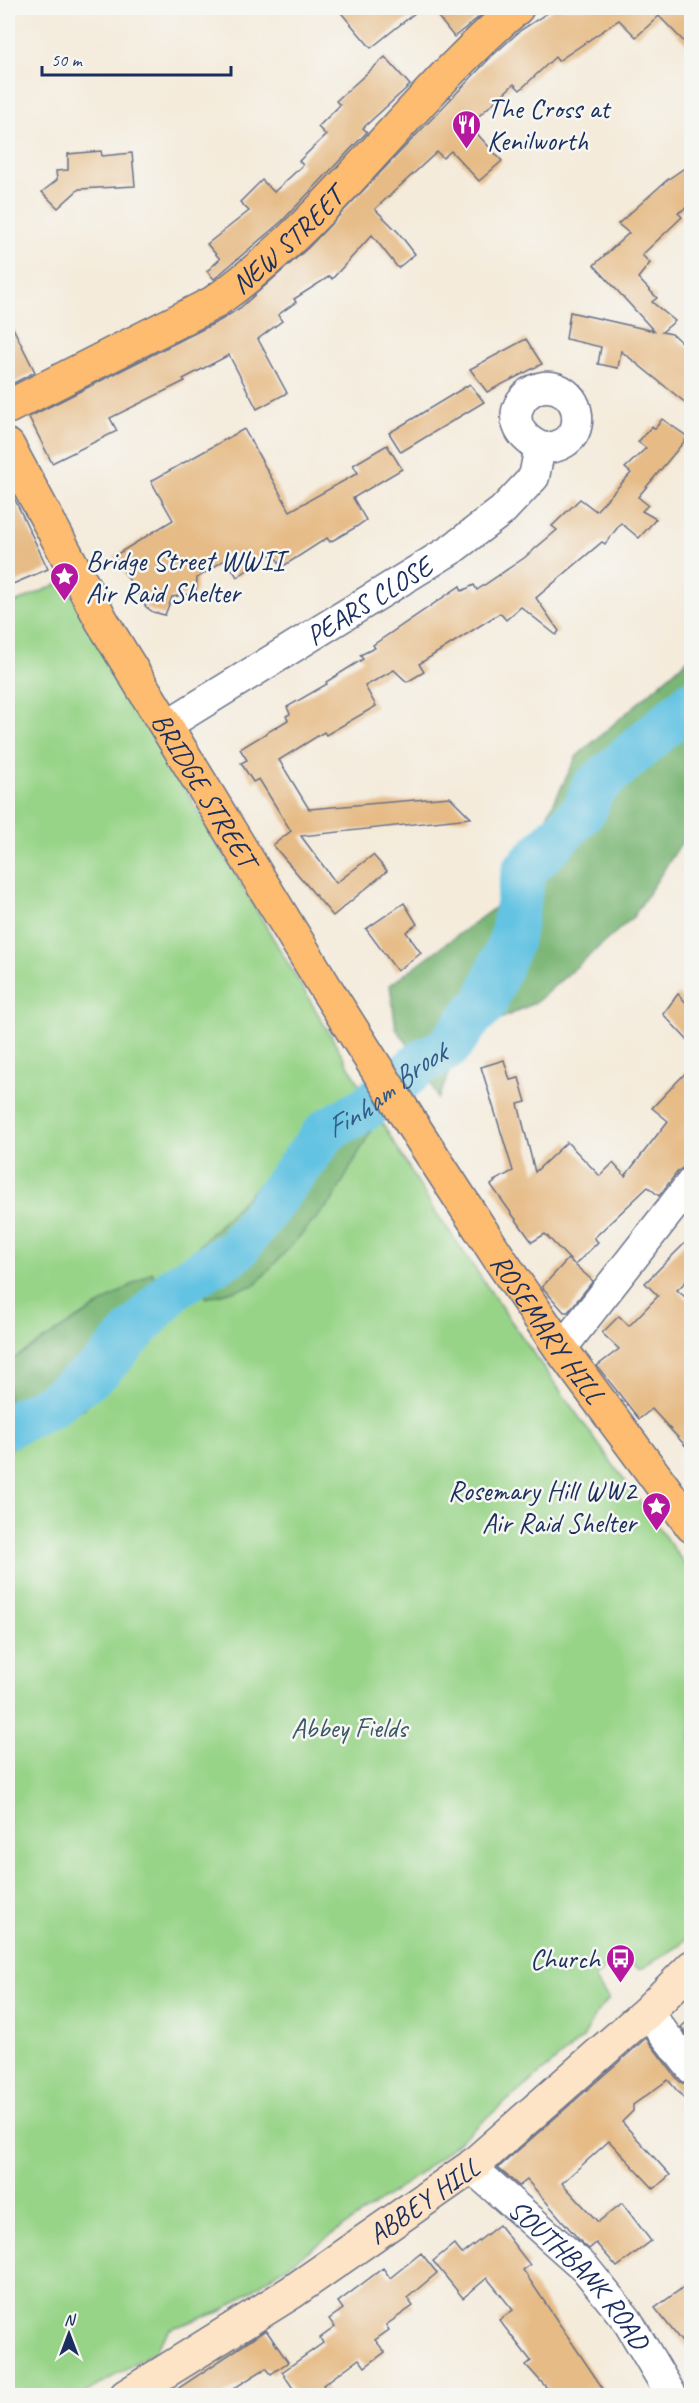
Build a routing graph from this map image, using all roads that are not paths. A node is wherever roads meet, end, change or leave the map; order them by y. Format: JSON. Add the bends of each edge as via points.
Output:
{"nodes":[{"id":1,"x":517,"y":8,"type":"edge"},
{"id":2,"x":8,"y":407,"type":"edge"},
{"id":3,"x":8,"y":446,"type":"edge"},
{"id":4,"x":540,"y":447,"type":"dead end"},
{"id":5,"x":167,"y":725,"type":"junction"},
{"id":6,"x":413,"y":1126,"type":"joint"},
{"id":7,"x":692,"y":1182,"type":"edge"},
{"id":8,"x":561,"y":1349,"type":"junction"},
{"id":9,"x":692,"y":1526,"type":"edge"},
{"id":10,"x":692,"y":1967,"type":"edge"},
{"id":11,"x":647,"y":2012,"type":"junction"},
{"id":12,"x":692,"y":2069,"type":"edge"},
{"id":13,"x":471,"y":2167,"type":"junction"},
{"id":14,"x":126,"y":2396,"type":"edge"},
{"id":15,"x":672,"y":2396,"type":"edge"}],
"edges":[{"from":1,"to":2,"type":"main road","name":"NEW STREET","via":[[462,58],[303,227],[243,281],[213,303]]},
{"from":3,"to":5,"type":"main road","name":"BRIDGE STREET","via":[[102,621]]},
{"from":4,"to":5,"type":"street","name":"PEARS CLOSE","via":[[534,477],[502,511],[452,549]]},
{"from":5,"to":6,"type":"main road","name":"BRIDGE STREET"},
{"from":6,"to":8,"type":"main road","name":"ROSEMARY HILL"},
{"from":7,"to":8,"type":"street"},
{"from":8,"to":9,"type":"main road","name":"ROSEMARY HILL"},
{"from":10,"to":11,"type":"main road","name":"ABBEY HILL"},
{"from":11,"to":12,"type":"street"},
{"from":11,"to":13,"type":"main road","name":"ABBEY HILL"},
{"from":13,"to":14,"type":"main road","name":"ABBEY HILL","via":[[292,2292]]},
{"from":13,"to":15,"type":"street","name":"SOUTHBANK ROAD","via":[[585,2268],[627,2320]]}]}
